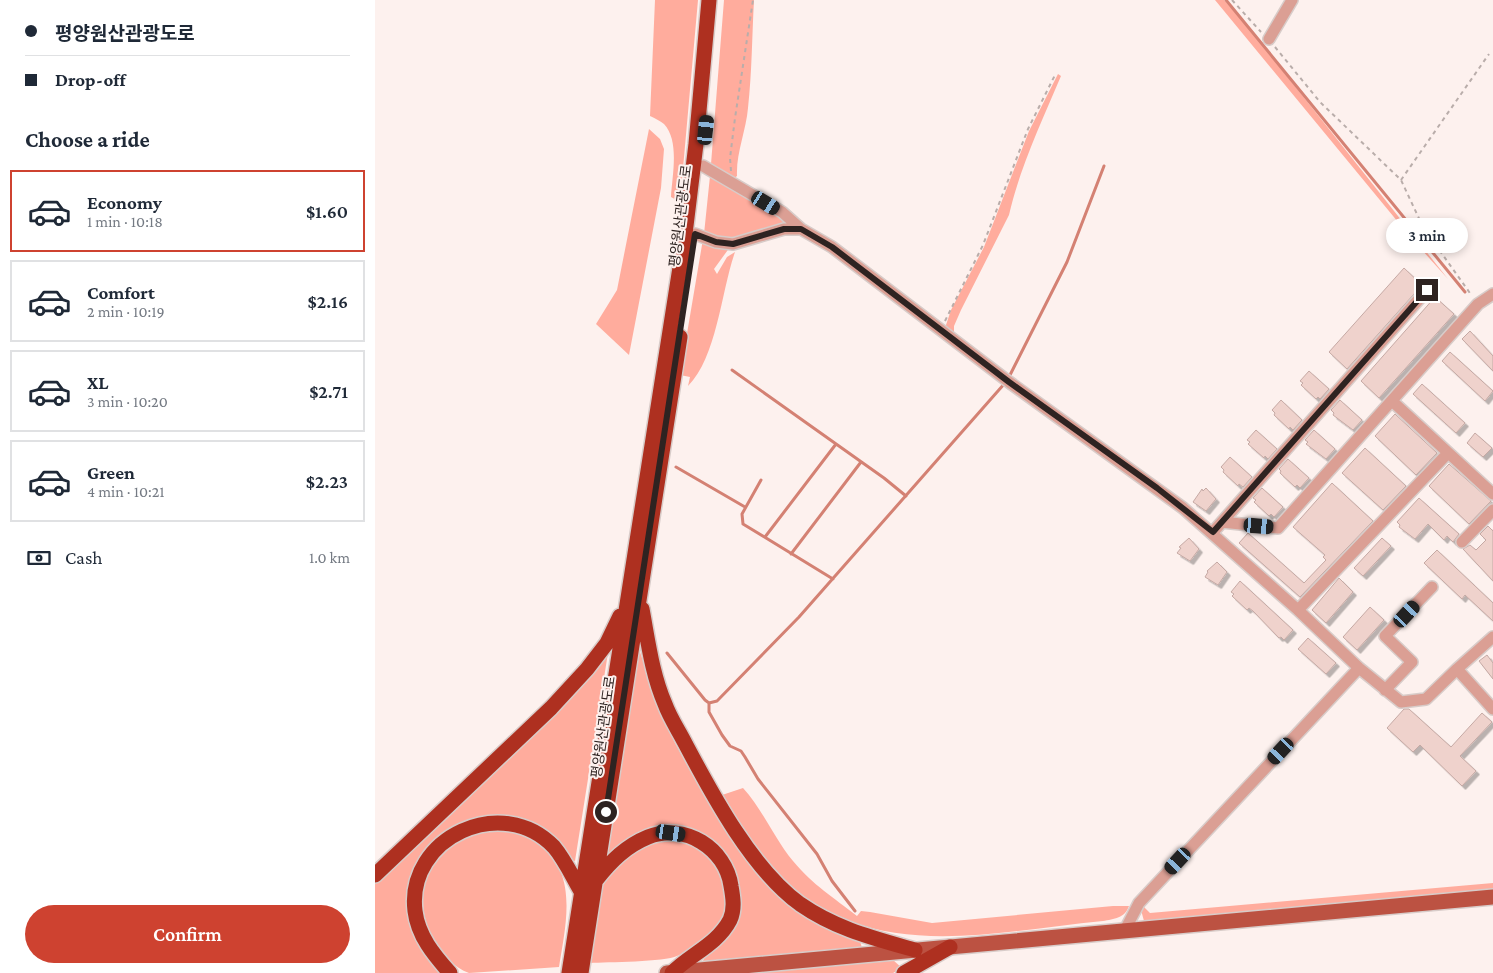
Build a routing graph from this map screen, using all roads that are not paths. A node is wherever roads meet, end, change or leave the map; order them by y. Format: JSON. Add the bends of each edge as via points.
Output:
{"nodes":[{"id":1,"x":709,"y":0,"type":"edge"},
{"id":2,"x":718,"y":0,"type":"edge"},
{"id":3,"x":1292,"y":0,"type":"edge"},
{"id":4,"x":1269,"y":39,"type":"road end"},
{"id":5,"x":703,"y":166,"type":"junction"},
{"id":6,"x":801,"y":229,"type":"junction"},
{"id":7,"x":695,"y":234,"type":"junction"},
{"id":8,"x":1427,"y":290,"type":"dead end"},
{"id":9,"x":1493,"y":294,"type":"edge"},
{"id":10,"x":669,"y":375,"type":"junction"},
{"id":11,"x":1392,"y":401,"type":"junction"},
{"id":12,"x":1448,"y":453,"type":"junction"},
{"id":13,"x":1493,"y":494,"type":"edge"},
{"id":14,"x":1493,"y":510,"type":"edge"},
{"id":15,"x":1222,"y":522,"type":"junction"},
{"id":16,"x":1213,"y":532,"type":"junction"},
{"id":17,"x":1462,"y":542,"type":"dead end"},
{"id":18,"x":1432,"y":588,"type":"dead end"},
{"id":19,"x":634,"y":600,"type":"junction"},
{"id":20,"x":1298,"y":610,"type":"junction"},
{"id":21,"x":1493,"y":637,"type":"edge"},
{"id":22,"x":1359,"y":668,"type":"junction"},
{"id":23,"x":1457,"y":668,"type":"junction"},
{"id":24,"x":1385,"y":690,"type":"junction"},
{"id":25,"x":1493,"y":709,"type":"edge"},
{"id":26,"x":600,"y":812,"type":"junction"},
{"id":27,"x":375,"y":875,"type":"edge"},
{"id":28,"x":595,"y":881,"type":"junction"},
{"id":29,"x":582,"y":893,"type":"junction"},
{"id":30,"x":1493,"y":897,"type":"edge"},
{"id":31,"x":1125,"y":930,"type":"junction"},
{"id":32,"x":580,"y":942,"type":"junction"},
{"id":33,"x":950,"y":947,"type":"junction"},
{"id":34,"x":908,"y":950,"type":"junction"},
{"id":35,"x":909,"y":970,"type":"edge"},
{"id":36,"x":451,"y":973,"type":"edge"},
{"id":37,"x":569,"y":973,"type":"edge"},
{"id":38,"x":581,"y":973,"type":"edge"},
{"id":39,"x":667,"y":973,"type":"edge"},
{"id":40,"x":671,"y":973,"type":"edge"}],
"edges":[{"from":1,"to":10,"type":"highway","via":[[697,144]]},
{"from":2,"to":5,"type":"highway","name":"평양원산관광도로"},
{"from":3,"to":4,"type":"street"},
{"from":5,"to":6,"type":"street","via":[[782,212]]},
{"from":5,"to":7,"type":"highway","name":"평양원산관광도로"},
{"from":6,"to":7,"type":"street","via":[[784,229],[733,244]]},
{"from":6,"to":16,"type":"street","via":[[832,247]]},
{"from":7,"to":10,"type":"highway","name":"평양원산관광도로"},
{"from":8,"to":15,"type":"street"},
{"from":9,"to":11,"type":"street","via":[[1478,304]]},
{"from":10,"to":19,"type":"highway"},
{"from":11,"to":12,"type":"street"},
{"from":11,"to":15,"type":"street","via":[[1278,528]]},
{"from":12,"to":13,"type":"street"},
{"from":12,"to":20,"type":"street"},
{"from":14,"to":17,"type":"street"},
{"from":15,"to":16,"type":"street"},
{"from":16,"to":20,"type":"street"},
{"from":18,"to":24,"type":"street","via":[[1385,636],[1412,662]]},
{"from":19,"to":26,"type":"highway"},
{"from":19,"to":26,"type":"highway","name":"평양원산관광도로","via":[[631,646]]},
{"from":19,"to":27,"type":"highway","via":[[607,644],[551,708]]},
{"from":19,"to":34,"type":"highway","via":[[665,705],[713,797],[757,859],[799,903],[845,930]]},
{"from":20,"to":22,"type":"street"},
{"from":21,"to":23,"type":"street"},
{"from":22,"to":24,"type":"street"},
{"from":22,"to":31,"type":"street","via":[[1139,903]]},
{"from":23,"to":24,"type":"street","via":[[1426,699],[1401,702]]},
{"from":23,"to":25,"type":"street"},
{"from":26,"to":28,"type":"highway"},
{"from":26,"to":29,"type":"highway"},
{"from":28,"to":32,"type":"highway"},
{"from":28,"to":40,"type":"highway","via":[[629,846],[650,836],[671,833],[698,838],[723,861],[730,875],[732,890],[730,919],[708,946]]},
{"from":29,"to":32,"type":"highway"},
{"from":29,"to":36,"type":"highway","via":[[554,848],[525,828],[484,824],[465,828],[449,837],[427,861],[417,881],[415,912],[430,951]]},
{"from":30,"to":31,"type":"main road"},
{"from":31,"to":33,"type":"main road"},
{"from":32,"to":37,"type":"highway"},
{"from":32,"to":38,"type":"highway"},
{"from":33,"to":34,"type":"main road"},
{"from":33,"to":35,"type":"highway"},
{"from":34,"to":35,"type":"highway"},
{"from":34,"to":40,"type":"main road"},
{"from":39,"to":40,"type":"main road"}]}
